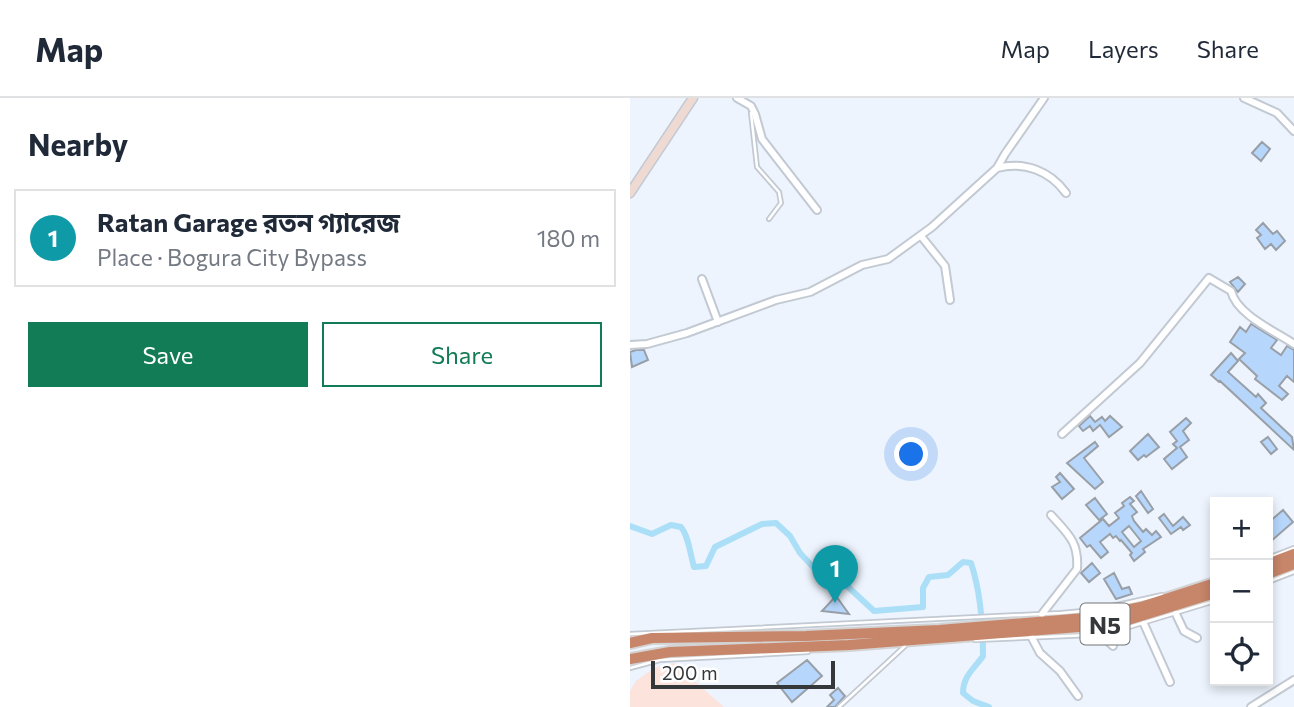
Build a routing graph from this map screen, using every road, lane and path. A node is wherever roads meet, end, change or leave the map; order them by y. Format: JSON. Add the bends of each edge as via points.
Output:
{"nodes":[{"id":1,"x":693,"y":98,"type":"edge"},
{"id":2,"x":737,"y":98,"type":"edge"},
{"id":3,"x":1044,"y":98,"type":"edge"},
{"id":4,"x":1244,"y":98,"type":"edge"},
{"id":5,"x":751,"y":106,"type":"junction"},
{"id":6,"x":1294,"y":131,"type":"edge"},
{"id":7,"x":997,"y":168,"type":"junction"},
{"id":8,"x":630,"y":193,"type":"edge"},
{"id":9,"x":1066,"y":194,"type":"dead end"},
{"id":10,"x":817,"y":209,"type":"dead end"},
{"id":11,"x":769,"y":219,"type":"dead end"},
{"id":12,"x":921,"y":236,"type":"junction"},
{"id":13,"x":702,"y":279,"type":"dead end"},
{"id":14,"x":950,"y":300,"type":"dead end"},
{"id":15,"x":718,"y":322,"type":"junction"},
{"id":16,"x":1294,"y":344,"type":"edge"},
{"id":17,"x":630,"y":345,"type":"edge"},
{"id":18,"x":1062,"y":434,"type":"dead end"},
{"id":19,"x":1051,"y":515,"type":"dead end"},
{"id":20,"x":1294,"y":548,"type":"edge"},
{"id":21,"x":1294,"y":554,"type":"edge"},
{"id":22,"x":1273,"y":556,"type":"edge"},
{"id":23,"x":1273,"y":562,"type":"edge"},
{"id":24,"x":1294,"y":564,"type":"edge"},
{"id":25,"x":1273,"y":572,"type":"edge"},
{"id":26,"x":1294,"y":572,"type":"edge"},
{"id":27,"x":1210,"y":579,"type":"edge"},
{"id":28,"x":1273,"y":580,"type":"edge"},
{"id":29,"x":1210,"y":585,"type":"edge"},
{"id":30,"x":1210,"y":595,"type":"edge"},
{"id":31,"x":1210,"y":603,"type":"edge"},
{"id":32,"x":1042,"y":614,"type":"junction"},
{"id":33,"x":1176,"y":614,"type":"junction"},
{"id":34,"x":1144,"y":624,"type":"junction"},
{"id":35,"x":991,"y":629,"type":"junction"},
{"id":36,"x":974,"y":630,"type":"junction"},
{"id":37,"x":1105,"y":633,"type":"junction"},
{"id":38,"x":707,"y":634,"type":"junction"},
{"id":39,"x":630,"y":635,"type":"edge"},
{"id":40,"x":1032,"y":638,"type":"junction"},
{"id":41,"x":1197,"y":638,"type":"dead end"},
{"id":42,"x":630,"y":642,"type":"edge"},
{"id":43,"x":908,"y":643,"type":"junction"},
{"id":44,"x":1113,"y":646,"type":"dead end"},
{"id":45,"x":708,"y":654,"type":"junction"},
{"id":46,"x":630,"y":660,"type":"edge"},
{"id":47,"x":630,"y":668,"type":"edge"},
{"id":48,"x":1294,"y":680,"type":"edge"},
{"id":49,"x":1170,"y":682,"type":"dead end"},
{"id":50,"x":1078,"y":696,"type":"dead end"},
{"id":51,"x":839,"y":707,"type":"edge"},
{"id":52,"x":1251,"y":707,"type":"edge"}],
"edges":[{"from":1,"to":8,"type":"street"},
{"from":2,"to":5,"type":"street"},
{"from":3,"to":7,"type":"street"},
{"from":4,"to":6,"type":"street","via":[[1277,113]]},
{"from":5,"to":10,"type":"street","via":[[762,139]]},
{"from":5,"to":11,"type":"lane","via":[[757,167],[779,192],[781,204]]},
{"from":7,"to":9,"type":"street","via":[[1010,165],[1041,170]]},
{"from":7,"to":12,"type":"street"},
{"from":12,"to":14,"type":"street","via":[[945,266]]},
{"from":12,"to":15,"type":"street","via":[[888,259],[862,265],[810,292]]},
{"from":13,"to":15,"type":"street"},
{"from":15,"to":17,"type":"street"},
{"from":16,"to":18,"type":"street","via":[[1234,302],[1231,291],[1209,278],[1140,363]]},
{"from":19,"to":32,"type":"street","via":[[1074,542],[1078,560],[1077,569]]},
{"from":20,"to":22,"type":"lane"},
{"from":21,"to":23,"type":"highway"},
{"from":24,"to":25,"type":"highway"},
{"from":26,"to":28,"type":"lane"},
{"from":27,"to":32,"type":"lane","via":[[1120,605]]},
{"from":29,"to":35,"type":"highway","via":[[1113,614]]},
{"from":30,"to":35,"type":"highway","number":"N5","via":[[1125,621]]},
{"from":31,"to":33,"type":"lane"},
{"from":32,"to":35,"type":"lane"},
{"from":33,"to":34,"type":"lane"},
{"from":33,"to":41,"type":"street","via":[[1184,631]]},
{"from":34,"to":37,"type":"lane"},
{"from":34,"to":49,"type":"street"},
{"from":35,"to":36,"type":"highway"},
{"from":35,"to":36,"type":"lane"},
{"from":35,"to":40,"type":"lane"},
{"from":36,"to":38,"type":"highway"},
{"from":36,"to":43,"type":"lane"},
{"from":36,"to":45,"type":"highway","via":[[849,645]]},
{"from":37,"to":40,"type":"lane"},
{"from":37,"to":44,"type":"street"},
{"from":38,"to":39,"type":"lane"},
{"from":38,"to":42,"type":"highway"},
{"from":40,"to":50,"type":"street"},
{"from":43,"to":45,"type":"lane"},
{"from":43,"to":51,"type":"lane"},
{"from":45,"to":46,"type":"highway","via":[[652,654]]},
{"from":45,"to":47,"type":"lane"},
{"from":48,"to":52,"type":"street"}]}
